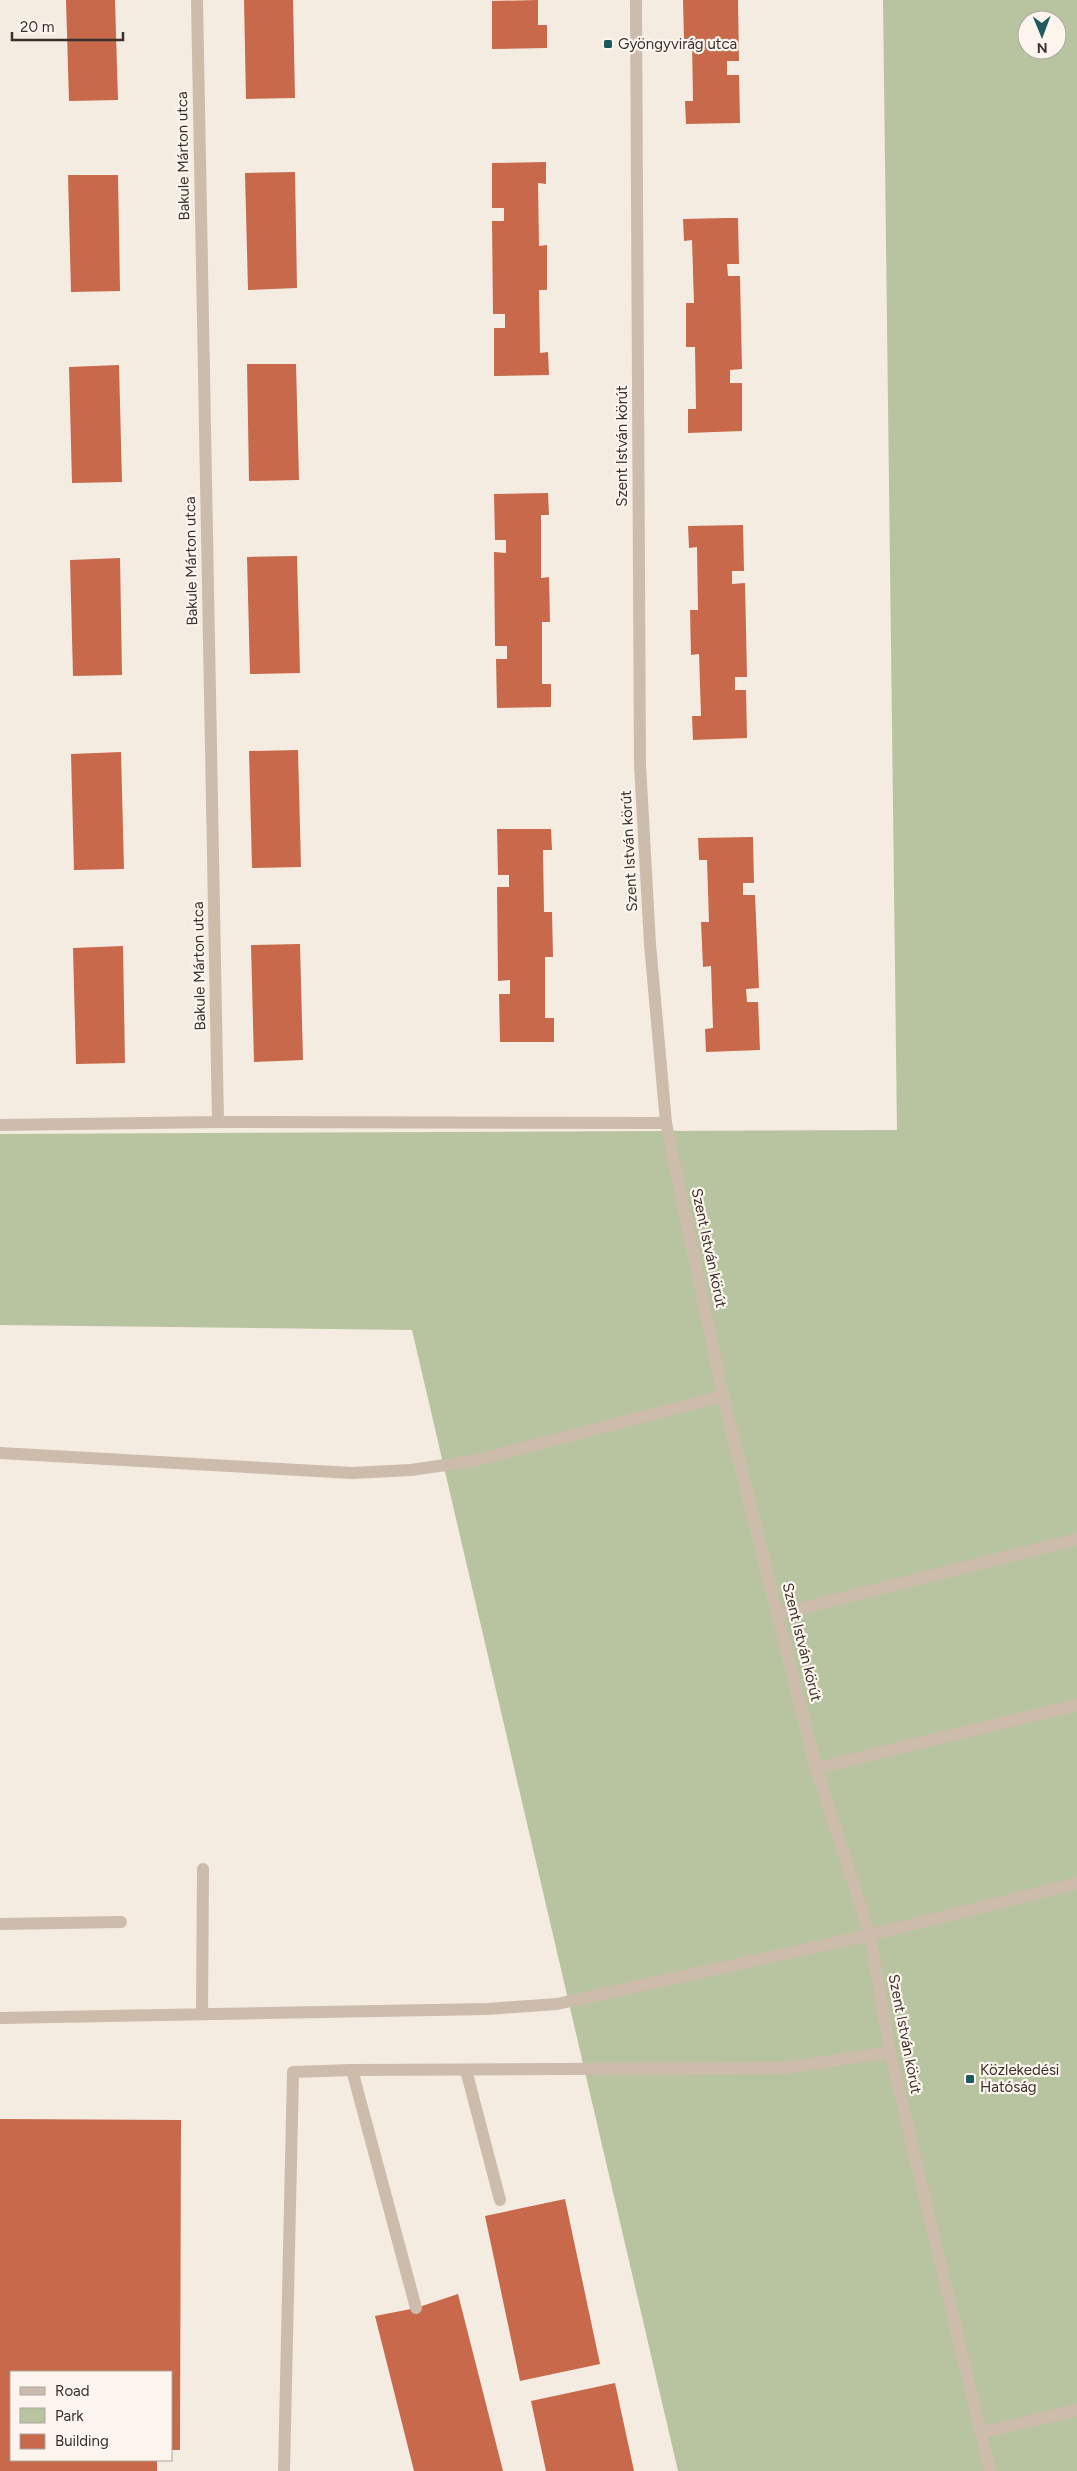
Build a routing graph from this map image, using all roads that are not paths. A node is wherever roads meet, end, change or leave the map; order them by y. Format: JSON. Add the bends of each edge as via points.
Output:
{"nodes":[{"id":1,"x":196,"y":0,"type":"edge"},
{"id":2,"x":636,"y":0,"type":"edge"},
{"id":3,"x":218,"y":1122,"type":"junction"},
{"id":4,"x":666,"y":1123,"type":"junction"},
{"id":5,"x":0,"y":1125,"type":"edge"},
{"id":6,"x":724,"y":1396,"type":"junction"},
{"id":7,"x":0,"y":1453,"type":"edge"},
{"id":8,"x":1077,"y":1539,"type":"edge"},
{"id":9,"x":778,"y":1614,"type":"junction"},
{"id":10,"x":1077,"y":1705,"type":"edge"},
{"id":11,"x":816,"y":1768,"type":"junction"},
{"id":12,"x":203,"y":1869,"type":"dead end"},
{"id":13,"x":1077,"y":1883,"type":"edge"},
{"id":14,"x":121,"y":1922,"type":"dead end"},
{"id":15,"x":0,"y":1924,"type":"edge"},
{"id":16,"x":870,"y":1935,"type":"junction"},
{"id":17,"x":202,"y":2014,"type":"junction"},
{"id":18,"x":0,"y":2018,"type":"edge"},
{"id":19,"x":890,"y":2052,"type":"junction"},
{"id":20,"x":352,"y":2070,"type":"junction"},
{"id":21,"x":466,"y":2070,"type":"junction"},
{"id":22,"x":500,"y":2200,"type":"dead end"},
{"id":23,"x":416,"y":2308,"type":"dead end"},
{"id":24,"x":1077,"y":2410,"type":"edge"},
{"id":25,"x":980,"y":2433,"type":"junction"},
{"id":26,"x":284,"y":2471,"type":"edge"},
{"id":27,"x":990,"y":2471,"type":"edge"}],
"edges":[{"from":1,"to":3,"type":"street","name":"Bakule Márton utca"},
{"from":2,"to":4,"type":"street","name":"Szent István körút","via":[[640,766],[650,944]]},
{"from":3,"to":4,"type":"street"},
{"from":3,"to":5,"type":"street"},
{"from":4,"to":6,"type":"street","name":"Szent István körút"},
{"from":6,"to":7,"type":"street","via":[[473,1461],[411,1470],[352,1473]]},
{"from":6,"to":9,"type":"street","name":"Szent István körút"},
{"from":8,"to":9,"type":"street"},
{"from":9,"to":11,"type":"street","name":"Szent István körút"},
{"from":10,"to":11,"type":"street"},
{"from":11,"to":16,"type":"street","name":"Szent István körút"},
{"from":12,"to":17,"type":"street"},
{"from":13,"to":16,"type":"street"},
{"from":14,"to":15,"type":"street"},
{"from":16,"to":17,"type":"street","via":[[557,2004],[488,2009]]},
{"from":16,"to":19,"type":"street","name":"Szent István körút"},
{"from":17,"to":18,"type":"street"},
{"from":19,"to":21,"type":"street","via":[[784,2068]]},
{"from":19,"to":25,"type":"street","name":"Szent István körút"},
{"from":20,"to":21,"type":"street"},
{"from":20,"to":23,"type":"street"},
{"from":20,"to":26,"type":"street","via":[[292,2072]]},
{"from":21,"to":22,"type":"street"},
{"from":24,"to":25,"type":"street"},
{"from":25,"to":27,"type":"street","name":"Szent István körút"}]}
